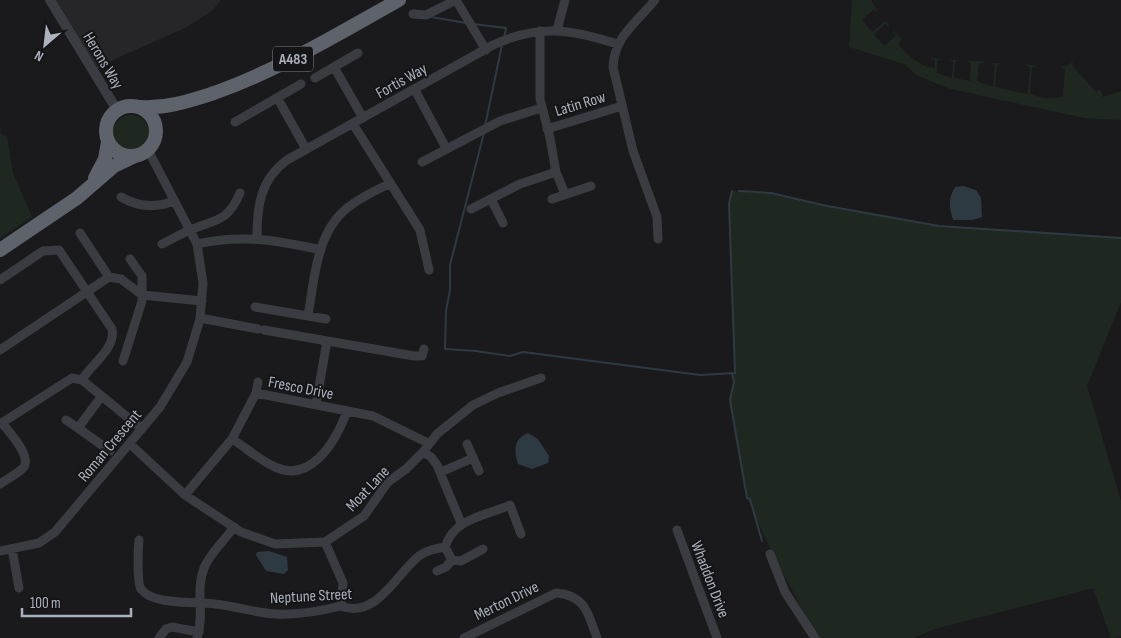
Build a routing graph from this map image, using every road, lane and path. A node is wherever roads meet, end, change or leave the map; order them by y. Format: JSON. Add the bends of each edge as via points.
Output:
{"nodes":[{"id":1,"x":50,"y":0,"type":"edge"},
{"id":2,"x":399,"y":0,"type":"edge"},
{"id":3,"x":456,"y":0,"type":"edge"},
{"id":4,"x":565,"y":0,"type":"edge"},
{"id":5,"x":655,"y":0,"type":"edge"},
{"id":6,"x":414,"y":14,"type":"dead end"},
{"id":7,"x":540,"y":30,"type":"junction"},
{"id":8,"x":558,"y":30,"type":"junction"},
{"id":9,"x":617,"y":44,"type":"junction"},
{"id":10,"x":486,"y":50,"type":"junction"},
{"id":11,"x":358,"y":53,"type":"dead end"},
{"id":12,"x":334,"y":67,"type":"junction"},
{"id":13,"x":315,"y":78,"type":"dead end"},
{"id":14,"x":301,"y":84,"type":"dead end"},
{"id":15,"x":415,"y":90,"type":"junction"},
{"id":16,"x":278,"y":99,"type":"junction"},
{"id":17,"x":180,"y":104,"type":"junction"},
{"id":18,"x":622,"y":106,"type":"junction"},
{"id":19,"x":139,"y":107,"type":"junction"},
{"id":20,"x":541,"y":108,"type":"junction"},
{"id":21,"x":117,"y":110,"type":"junction"},
{"id":22,"x":364,"y":118,"type":"junction"},
{"id":23,"x":236,"y":122,"type":"dead end"},
{"id":24,"x":353,"y":124,"type":"junction"},
{"id":25,"x":547,"y":129,"type":"junction"},
{"id":26,"x":157,"y":130,"type":"junction"},
{"id":27,"x":108,"y":142,"type":"junction"},
{"id":28,"x":446,"y":148,"type":"junction"},
{"id":29,"x":148,"y":150,"type":"junction"},
{"id":30,"x":306,"y":150,"type":"junction"},
{"id":31,"x":135,"y":156,"type":"junction"},
{"id":32,"x":422,"y":162,"type":"dead end"},
{"id":33,"x":556,"y":172,"type":"junction"},
{"id":34,"x":389,"y":184,"type":"junction"},
{"id":35,"x":591,"y":186,"type":"dead end"},
{"id":36,"x":89,"y":188,"type":"junction"},
{"id":37,"x":240,"y":193,"type":"dead end"},
{"id":38,"x":565,"y":194,"type":"junction"},
{"id":39,"x":121,"y":197,"type":"dead end"},
{"id":40,"x":491,"y":199,"type":"junction"},
{"id":41,"x":552,"y":199,"type":"dead end"},
{"id":42,"x":174,"y":201,"type":"junction"},
{"id":43,"x":471,"y":210,"type":"dead end"},
{"id":44,"x":503,"y":223,"type":"dead end"},
{"id":45,"x":190,"y":230,"type":"junction"},
{"id":46,"x":80,"y":233,"type":"dead end"},
{"id":47,"x":257,"y":238,"type":"junction"},
{"id":48,"x":658,"y":239,"type":"dead end"},
{"id":49,"x":162,"y":244,"type":"dead end"},
{"id":50,"x":197,"y":244,"type":"junction"},
{"id":51,"x":0,"y":250,"type":"edge"},
{"id":52,"x":320,"y":250,"type":"junction"},
{"id":53,"x":130,"y":259,"type":"dead end"},
{"id":54,"x":430,"y":270,"type":"dead end"},
{"id":55,"x":109,"y":277,"type":"junction"},
{"id":56,"x":0,"y":280,"type":"edge"},
{"id":57,"x":87,"y":290,"type":"junction"},
{"id":58,"x":142,"y":295,"type":"junction"},
{"id":59,"x":202,"y":301,"type":"junction"},
{"id":60,"x":255,"y":307,"type":"dead end"},
{"id":61,"x":308,"y":316,"type":"junction"},
{"id":62,"x":200,"y":318,"type":"junction"},
{"id":63,"x":326,"y":320,"type":"dead end"},
{"id":64,"x":327,"y":341,"type":"junction"},
{"id":65,"x":0,"y":350,"type":"edge"},
{"id":66,"x":424,"y":350,"type":"dead end"},
{"id":67,"x":123,"y":361,"type":"dead end"},
{"id":68,"x":541,"y":378,"type":"dead end"},
{"id":69,"x":82,"y":380,"type":"junction"},
{"id":70,"x":258,"y":382,"type":"dead end"},
{"id":71,"x":256,"y":393,"type":"junction"},
{"id":72,"x":101,"y":397,"type":"junction"},
{"id":73,"x":316,"y":404,"type":"junction"},
{"id":74,"x":347,"y":411,"type":"junction"},
{"id":75,"x":66,"y":420,"type":"dead end"},
{"id":76,"x":1,"y":423,"type":"edge"},
{"id":77,"x":78,"y":428,"type":"junction"},
{"id":78,"x":142,"y":429,"type":"junction"},
{"id":79,"x":232,"y":439,"type":"junction"},
{"id":80,"x":428,"y":443,"type":"junction"},
{"id":81,"x":130,"y":444,"type":"junction"},
{"id":82,"x":467,"y":444,"type":"dead end"},
{"id":83,"x":110,"y":451,"type":"dead end"},
{"id":84,"x":423,"y":452,"type":"junction"},
{"id":85,"x":473,"y":458,"type":"junction"},
{"id":86,"x":478,"y":471,"type":"dead end"},
{"id":87,"x":441,"y":472,"type":"junction"},
{"id":88,"x":0,"y":484,"type":"edge"},
{"id":89,"x":185,"y":494,"type":"junction"},
{"id":90,"x":462,"y":522,"type":"junction"},
{"id":91,"x":234,"y":527,"type":"junction"},
{"id":92,"x":677,"y":530,"type":"dead end"},
{"id":93,"x":521,"y":534,"type":"dead end"},
{"id":94,"x":139,"y":540,"type":"dead end"},
{"id":95,"x":325,"y":542,"type":"junction"},
{"id":96,"x":445,"y":547,"type":"junction"},
{"id":97,"x":483,"y":549,"type":"dead end"},
{"id":98,"x":12,"y":550,"type":"junction"},
{"id":99,"x":0,"y":551,"type":"edge"},
{"id":100,"x":770,"y":554,"type":"dead end"},
{"id":101,"x":452,"y":560,"type":"junction"},
{"id":102,"x":437,"y":571,"type":"dead end"},
{"id":103,"x":19,"y":588,"type":"dead end"},
{"id":104,"x":201,"y":603,"type":"junction"},
{"id":105,"x":341,"y":606,"type":"junction"},
{"id":106,"x":198,"y":635,"type":"edge"},
{"id":107,"x":159,"y":638,"type":"edge"},
{"id":108,"x":464,"y":638,"type":"edge"},
{"id":109,"x":596,"y":638,"type":"edge"},
{"id":110,"x":717,"y":638,"type":"edge"},
{"id":111,"x":815,"y":638,"type":"edge"}],
"edges":[{"from":1,"to":21,"type":"street","name":"Herons Way"},
{"from":2,"to":17,"type":"highway","number":"A483","via":[[244,83]]},
{"from":3,"to":6,"type":"street","via":[[426,15]]},
{"from":3,"to":10,"type":"street"},
{"from":4,"to":8,"type":"street"},
{"from":5,"to":9,"type":"street"},
{"from":7,"to":8,"type":"street","name":"Fortis Way"},
{"from":7,"to":10,"type":"street","name":"Fortis Way","via":[[512,36]]},
{"from":7,"to":20,"type":"street"},
{"from":8,"to":9,"type":"street","name":"Fortis Way"},
{"from":9,"to":18,"type":"street","via":[[613,67]]},
{"from":10,"to":15,"type":"street","name":"Fortis Way"},
{"from":11,"to":12,"type":"street"},
{"from":12,"to":13,"type":"street"},
{"from":12,"to":22,"type":"street"},
{"from":14,"to":16,"type":"street"},
{"from":15,"to":22,"type":"street","name":"Fortis Way"},
{"from":15,"to":28,"type":"street"},
{"from":16,"to":23,"type":"street"},
{"from":16,"to":30,"type":"street"},
{"from":17,"to":19,"type":"highway","number":"A483","via":[[160,108]]},
{"from":17,"to":26,"type":"highway","number":"A483"},
{"from":18,"to":25,"type":"street","name":"Latin Row"},
{"from":18,"to":48,"type":"street","via":[[640,174],[658,217]]},
{"from":19,"to":21,"type":"highway","number":"A483"},
{"from":19,"to":26,"type":"highway","via":[[152,116]]},
{"from":20,"to":25,"type":"street"},
{"from":20,"to":28,"type":"street","via":[[500,121]]},
{"from":21,"to":27,"type":"highway","via":[[106,128]]},
{"from":22,"to":24,"type":"street","name":"Fortis Way"},
{"from":24,"to":30,"type":"street","name":"Fortis Way"},
{"from":24,"to":34,"type":"street"},
{"from":25,"to":33,"type":"street"},
{"from":26,"to":29,"type":"highway","number":"A483","via":[[153,145]]},
{"from":27,"to":31,"type":"highway","via":[[119,154]]},
{"from":27,"to":36,"type":"highway","via":[[101,169]]},
{"from":28,"to":32,"type":"street"},
{"from":29,"to":31,"type":"highway"},
{"from":29,"to":42,"type":"street","name":"Roman Crescent"},
{"from":30,"to":47,"type":"street","name":"Fortis Way","via":[[287,160],[268,178],[258,203]]},
{"from":31,"to":36,"type":"highway","via":[[114,166]]},
{"from":33,"to":38,"type":"street"},
{"from":33,"to":40,"type":"street","via":[[520,184]]},
{"from":34,"to":52,"type":"street","via":[[345,210]]},
{"from":34,"to":54,"type":"street","via":[[420,230]]},
{"from":35,"to":38,"type":"street"},
{"from":36,"to":51,"type":"highway"},
{"from":37,"to":45,"type":"street","via":[[226,216]]},
{"from":38,"to":41,"type":"street"},
{"from":39,"to":42,"type":"street","via":[[146,205]]},
{"from":40,"to":43,"type":"street"},
{"from":40,"to":44,"type":"street"},
{"from":42,"to":45,"type":"street","name":"Roman Crescent"},
{"from":45,"to":49,"type":"street"},
{"from":45,"to":50,"type":"street","name":"Roman Crescent"},
{"from":46,"to":55,"type":"street"},
{"from":47,"to":50,"type":"street","via":[[224,238]]},
{"from":47,"to":52,"type":"street"},
{"from":50,"to":59,"type":"street","name":"Roman Crescent","via":[[203,283]]},
{"from":52,"to":61,"type":"street"},
{"from":53,"to":58,"type":"street","via":[[142,276]]},
{"from":55,"to":57,"type":"street"},
{"from":55,"to":58,"type":"street","via":[[121,279]]},
{"from":56,"to":57,"type":"street","via":[[43,251],[61,246]]},
{"from":57,"to":65,"type":"street"},
{"from":57,"to":69,"type":"street","via":[[112,329],[113,337],[110,346]]},
{"from":58,"to":59,"type":"street"},
{"from":58,"to":67,"type":"street"},
{"from":59,"to":62,"type":"street","name":"Roman Crescent"},
{"from":60,"to":61,"type":"street"},
{"from":61,"to":63,"type":"street"},
{"from":62,"to":64,"type":"street"},
{"from":62,"to":78,"type":"street","name":"Roman Crescent","via":[[187,362],[160,407]]},
{"from":64,"to":66,"type":"street","via":[[414,356],[422,356]]},
{"from":64,"to":73,"type":"street"},
{"from":68,"to":80,"type":"street","name":"Moat Lane","via":[[473,405]]},
{"from":69,"to":72,"type":"street"},
{"from":69,"to":76,"type":"street","via":[[67,380]]},
{"from":70,"to":71,"type":"street"},
{"from":71,"to":73,"type":"street","name":"Fresco Drive"},
{"from":71,"to":79,"type":"street","name":"Fresco Drive"},
{"from":72,"to":77,"type":"street"},
{"from":72,"to":78,"type":"street"},
{"from":73,"to":74,"type":"street","name":"Fresco Drive"},
{"from":74,"to":79,"type":"street","via":[[327,450],[313,464],[301,468],[292,470],[271,466]]},
{"from":74,"to":80,"type":"street","name":"Fresco Drive","via":[[373,416]]},
{"from":75,"to":77,"type":"street"},
{"from":76,"to":88,"type":"street","via":[[27,461],[25,467]]},
{"from":77,"to":83,"type":"street"},
{"from":78,"to":81,"type":"street","name":"Roman Crescent"},
{"from":79,"to":89,"type":"street","name":"Fresco Drive"},
{"from":80,"to":84,"type":"street","name":"Moat Lane"},
{"from":81,"to":89,"type":"street"},
{"from":81,"to":98,"type":"street","name":"Roman Crescent","via":[[55,532],[39,543]]},
{"from":82,"to":85,"type":"street"},
{"from":84,"to":87,"type":"street","via":[[431,456]]},
{"from":84,"to":95,"type":"street","name":"Moat Lane","via":[[406,470],[388,482],[364,516]]},
{"from":85,"to":86,"type":"street"},
{"from":85,"to":87,"type":"street"},
{"from":87,"to":90,"type":"street"},
{"from":89,"to":91,"type":"street"},
{"from":90,"to":93,"type":"street","via":[[510,505]]},
{"from":90,"to":96,"type":"street","via":[[450,532]]},
{"from":91,"to":95,"type":"street","via":[[275,544]]},
{"from":91,"to":104,"type":"street","via":[[204,567]]},
{"from":92,"to":110,"type":"street","name":"Whaddon Drive"},
{"from":94,"to":104,"type":"street","name":"Neptune Street","via":[[141,590],[168,600]]},
{"from":95,"to":105,"type":"street","via":[[343,583]]},
{"from":96,"to":101,"type":"street"},
{"from":96,"to":105,"type":"street","name":"Neptune Street","via":[[418,556],[395,584],[369,603],[350,610]]},
{"from":97,"to":101,"type":"street","via":[[461,561]]},
{"from":98,"to":99,"type":"street","name":"Roman Crescent"},
{"from":98,"to":103,"type":"street"},
{"from":100,"to":111,"type":"street","via":[[785,592]]},
{"from":101,"to":102,"type":"street"},
{"from":104,"to":105,"type":"street","name":"Neptune Street","via":[[277,614]]},
{"from":104,"to":106,"type":"street"},
{"from":106,"to":107,"type":"street","via":[[172,627]]},
{"from":108,"to":109,"type":"street","name":"Merton Drive","via":[[556,593],[564,593],[580,600]]}]}
